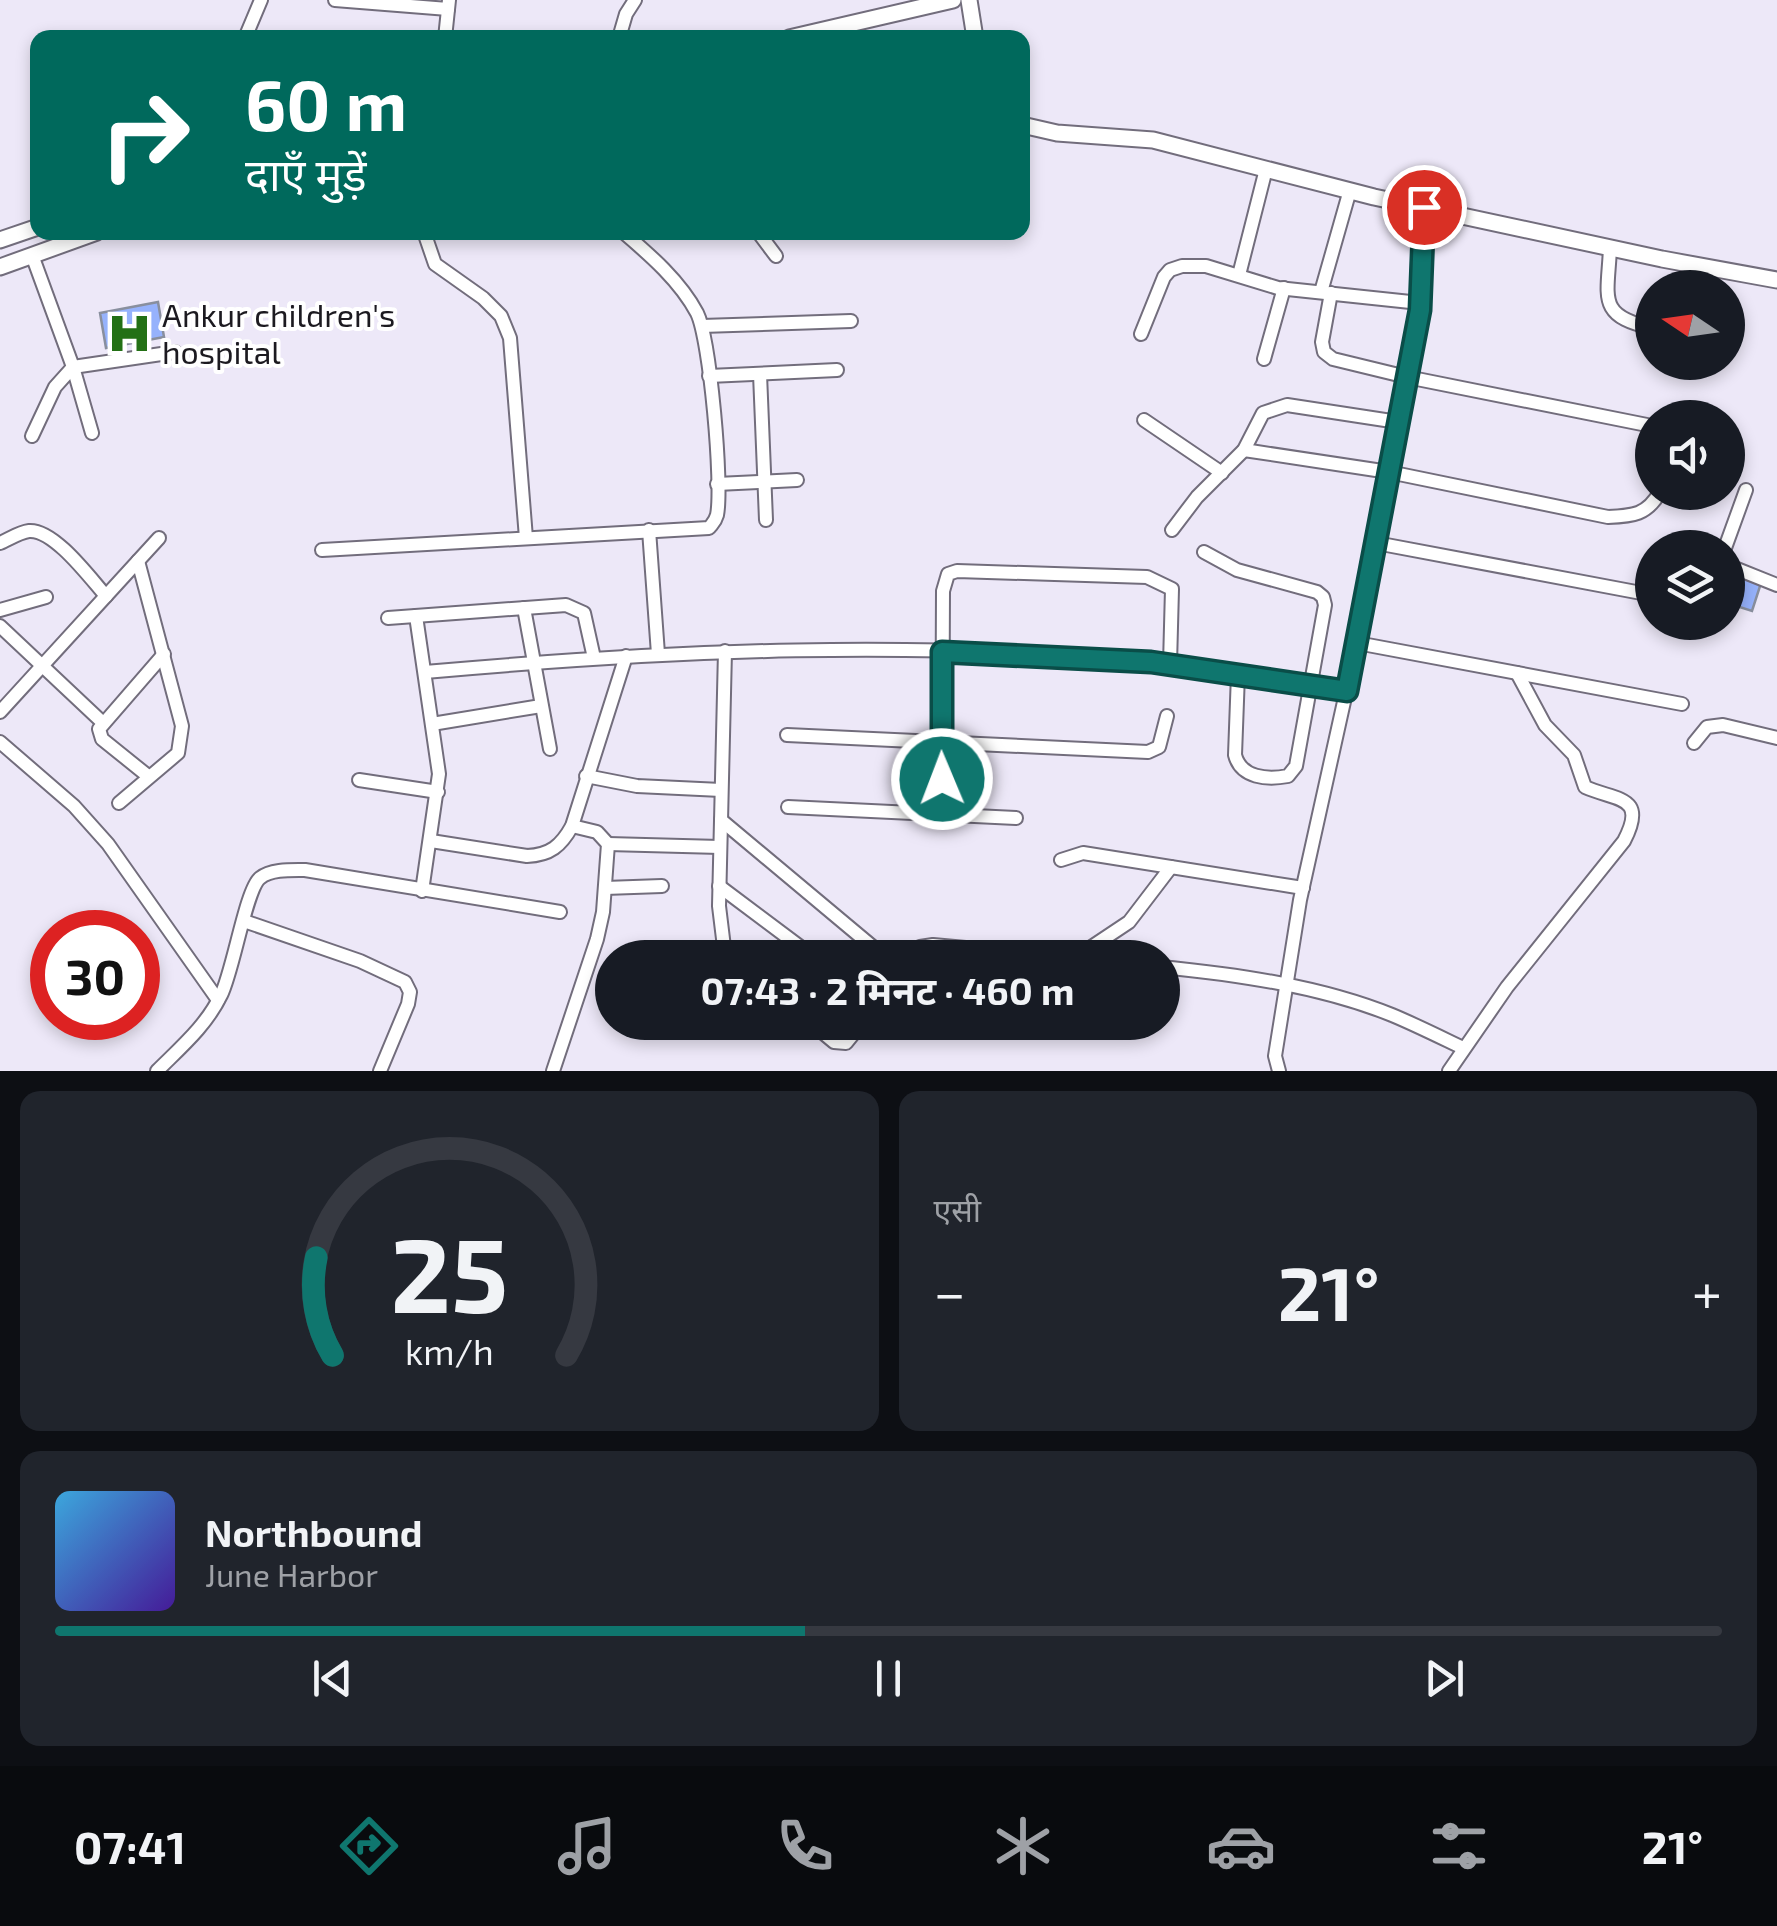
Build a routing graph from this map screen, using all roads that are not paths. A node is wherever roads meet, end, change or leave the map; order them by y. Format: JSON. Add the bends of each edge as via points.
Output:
{"nodes":[{"id":1,"x":261,"y":0,"type":"edge"},
{"id":2,"x":335,"y":0,"type":"edge"},
{"id":3,"x":635,"y":0,"type":"edge"},
{"id":4,"x":953,"y":0,"type":"edge"},
{"id":5,"x":969,"y":0,"type":"edge"},
{"id":6,"x":449,"y":5,"type":"edge"},
{"id":7,"x":248,"y":30,"type":"edge"},
{"id":8,"x":445,"y":30,"type":"edge"},
{"id":9,"x":621,"y":30,"type":"edge"},
{"id":10,"x":824,"y":30,"type":"edge"},
{"id":11,"x":974,"y":30,"type":"edge"},
{"id":12,"x":1030,"y":127,"type":"edge"},
{"id":13,"x":1266,"y":169,"type":"junction"},
{"id":14,"x":1350,"y":190,"type":"junction"},
{"id":15,"x":1424,"y":207,"type":"junction"},
{"id":16,"x":30,"y":230,"type":"edge"},
{"id":17,"x":0,"y":240,"type":"edge"},
{"id":18,"x":74,"y":240,"type":"edge"},
{"id":19,"x":426,"y":240,"type":"edge"},
{"id":20,"x":631,"y":240,"type":"edge"},
{"id":21,"x":764,"y":240,"type":"edge"},
{"id":22,"x":1610,"y":248,"type":"junction"},
{"id":23,"x":32,"y":255,"type":"junction"},
{"id":24,"x":776,"y":256,"type":"dead end"},
{"id":25,"x":1702,"y":266,"type":"junction"},
{"id":26,"x":0,"y":267,"type":"edge"},
{"id":27,"x":1701,"y":270,"type":"edge"},
{"id":28,"x":1240,"y":275,"type":"junction"},
{"id":29,"x":1777,"y":280,"type":"edge"},
{"id":30,"x":1284,"y":288,"type":"junction"},
{"id":31,"x":1326,"y":293,"type":"junction"},
{"id":32,"x":1420,"y":302,"type":"junction"},
{"id":33,"x":851,"y":320,"type":"dead end"},
{"id":34,"x":1635,"y":324,"type":"edge"},
{"id":35,"x":702,"y":326,"type":"junction"},
{"id":36,"x":1141,"y":334,"type":"dead end"},
{"id":37,"x":175,"y":352,"type":"dead end"},
{"id":38,"x":1264,"y":359,"type":"dead end"},
{"id":39,"x":73,"y":367,"type":"junction"},
{"id":40,"x":837,"y":370,"type":"dead end"},
{"id":41,"x":760,"y":374,"type":"junction"},
{"id":42,"x":710,"y":376,"type":"junction"},
{"id":43,"x":1407,"y":377,"type":"junction"},
{"id":44,"x":1144,"y":420,"type":"dead end"},
{"id":45,"x":1398,"y":422,"type":"junction"},
{"id":46,"x":1635,"y":423,"type":"edge"},
{"id":47,"x":92,"y":434,"type":"dead end"},
{"id":48,"x":32,"y":436,"type":"dead end"},
{"id":49,"x":1244,"y":450,"type":"junction"},
{"id":50,"x":1222,"y":472,"type":"junction"},
{"id":51,"x":1388,"y":472,"type":"junction"},
{"id":52,"x":797,"y":480,"type":"dead end"},
{"id":53,"x":766,"y":482,"type":"junction"},
{"id":54,"x":717,"y":484,"type":"junction"},
{"id":55,"x":1746,"y":490,"type":"dead end"},
{"id":56,"x":1647,"y":510,"type":"edge"},
{"id":57,"x":766,"y":520,"type":"dead end"},
{"id":58,"x":649,"y":530,"type":"junction"},
{"id":59,"x":1172,"y":530,"type":"dead end"},
{"id":60,"x":1732,"y":530,"type":"edge"},
{"id":61,"x":159,"y":538,"type":"dead end"},
{"id":62,"x":526,"y":538,"type":"junction"},
{"id":63,"x":0,"y":543,"type":"edge"},
{"id":64,"x":1376,"y":543,"type":"junction"},
{"id":65,"x":322,"y":550,"type":"dead end"},
{"id":66,"x":1204,"y":552,"type":"dead end"},
{"id":67,"x":138,"y":561,"type":"junction"},
{"id":68,"x":1745,"y":572,"type":"edge"},
{"id":69,"x":1777,"y":586,"type":"edge"},
{"id":70,"x":1635,"y":592,"type":"edge"},
{"id":71,"x":106,"y":596,"type":"junction"},
{"id":72,"x":46,"y":598,"type":"dead end"},
{"id":73,"x":524,"y":608,"type":"junction"},
{"id":74,"x":0,"y":610,"type":"edge"},
{"id":75,"x":416,"y":616,"type":"junction"},
{"id":76,"x":388,"y":618,"type":"dead end"},
{"id":77,"x":0,"y":626,"type":"edge"},
{"id":78,"x":1357,"y":643,"type":"junction"},
{"id":79,"x":725,"y":651,"type":"junction"},
{"id":80,"x":942,"y":652,"type":"junction"},
{"id":81,"x":164,"y":654,"type":"junction"},
{"id":82,"x":658,"y":654,"type":"junction"},
{"id":83,"x":626,"y":656,"type":"junction"},
{"id":84,"x":594,"y":658,"type":"junction"},
{"id":85,"x":532,"y":662,"type":"junction"},
{"id":86,"x":1170,"y":664,"type":"junction"},
{"id":87,"x":42,"y":666,"type":"junction"},
{"id":88,"x":425,"y":672,"type":"junction"},
{"id":89,"x":1518,"y":672,"type":"junction"},
{"id":90,"x":1238,"y":674,"type":"junction"},
{"id":91,"x":1313,"y":686,"type":"junction"},
{"id":92,"x":1347,"y":691,"type":"junction"},
{"id":93,"x":1682,"y":704,"type":"dead end"},
{"id":94,"x":541,"y":706,"type":"junction"},
{"id":95,"x":0,"y":712,"type":"edge"},
{"id":96,"x":1167,"y":716,"type":"dead end"},
{"id":97,"x":102,"y":722,"type":"junction"},
{"id":98,"x":432,"y":724,"type":"junction"},
{"id":99,"x":788,"y":735,"type":"dead end"},
{"id":100,"x":1777,"y":738,"type":"edge"},
{"id":101,"x":0,"y":742,"type":"edge"},
{"id":102,"x":1694,"y":743,"type":"dead end"},
{"id":103,"x":941,"y":744,"type":"junction"},
{"id":104,"x":550,"y":749,"type":"dead end"},
{"id":105,"x":148,"y":776,"type":"junction"},
{"id":106,"x":586,"y":776,"type":"junction"},
{"id":107,"x":358,"y":780,"type":"dead end"},
{"id":108,"x":721,"y":790,"type":"junction"},
{"id":109,"x":438,"y":792,"type":"junction"},
{"id":110,"x":119,"y":803,"type":"dead end"},
{"id":111,"x":788,"y":807,"type":"dead end"},
{"id":112,"x":942,"y":814,"type":"junction"},
{"id":113,"x":1016,"y":818,"type":"dead end"},
{"id":114,"x":721,"y":820,"type":"junction"},
{"id":115,"x":572,"y":826,"type":"junction"},
{"id":116,"x":430,"y":841,"type":"junction"},
{"id":117,"x":608,"y":844,"type":"junction"},
{"id":118,"x":720,"y":846,"type":"junction"},
{"id":119,"x":1061,"y":860,"type":"dead end"},
{"id":120,"x":1170,"y":867,"type":"junction"},
{"id":121,"x":662,"y":886,"type":"dead end"},
{"id":122,"x":720,"y":886,"type":"junction"},
{"id":123,"x":605,"y":888,"type":"junction"},
{"id":124,"x":1304,"y":888,"type":"junction"},
{"id":125,"x":422,"y":891,"type":"junction"},
{"id":126,"x":560,"y":912,"type":"dead end"},
{"id":127,"x":244,"y":921,"type":"junction"},
{"id":128,"x":722,"y":940,"type":"edge"},
{"id":129,"x":791,"y":940,"type":"edge"},
{"id":130,"x":864,"y":940,"type":"edge"},
{"id":131,"x":1102,"y":940,"type":"edge"},
{"id":132,"x":1180,"y":970,"type":"edge"},
{"id":133,"x":1286,"y":985,"type":"junction"},
{"id":134,"x":218,"y":1000,"type":"junction"},
{"id":135,"x":1464,"y":1048,"type":"junction"},
{"id":136,"x":156,"y":1071,"type":"edge"},
{"id":137,"x":380,"y":1071,"type":"edge"},
{"id":138,"x":553,"y":1071,"type":"edge"},
{"id":139,"x":1279,"y":1071,"type":"edge"},
{"id":140,"x":1448,"y":1071,"type":"edge"}],
"edges":[{"from":1,"to":7,"type":"street"},
{"from":2,"to":6,"type":"street"},
{"from":3,"to":9,"type":"street"},
{"from":4,"to":10,"type":"street"},
{"from":5,"to":11,"type":"street"},
{"from":6,"to":8,"type":"street"},
{"from":12,"to":13,"type":"street","via":[[1153,140]]},
{"from":13,"to":14,"type":"street"},
{"from":13,"to":28,"type":"street"},
{"from":14,"to":15,"type":"street"},
{"from":14,"to":31,"type":"street"},
{"from":15,"to":22,"type":"street"},
{"from":15,"to":32,"type":"street"},
{"from":16,"to":17,"type":"street"},
{"from":18,"to":23,"type":"street"},
{"from":19,"to":62,"type":"street","via":[[434,264],[483,298],[510,338]]},
{"from":20,"to":35,"type":"street","via":[[685,292]]},
{"from":21,"to":24,"type":"street"},
{"from":22,"to":25,"type":"street"},
{"from":22,"to":34,"type":"street","via":[[1610,306]]},
{"from":23,"to":26,"type":"street"},
{"from":23,"to":39,"type":"street"},
{"from":25,"to":27,"type":"street"},
{"from":25,"to":29,"type":"street"},
{"from":28,"to":30,"type":"street"},
{"from":28,"to":36,"type":"street","via":[[1206,266],[1170,270]]},
{"from":30,"to":31,"type":"street"},
{"from":30,"to":38,"type":"street"},
{"from":31,"to":32,"type":"street"},
{"from":31,"to":43,"type":"street","via":[[1324,352]]},
{"from":32,"to":43,"type":"street"},
{"from":33,"to":35,"type":"street"},
{"from":35,"to":42,"type":"street"},
{"from":37,"to":39,"type":"street"},
{"from":39,"to":47,"type":"street"},
{"from":39,"to":48,"type":"street","via":[[54,387]]},
{"from":40,"to":41,"type":"street"},
{"from":41,"to":42,"type":"street"},
{"from":41,"to":53,"type":"street"},
{"from":42,"to":54,"type":"street"},
{"from":43,"to":45,"type":"street"},
{"from":43,"to":46,"type":"street"},
{"from":44,"to":50,"type":"street"},
{"from":45,"to":49,"type":"street","via":[[1275,407],[1263,413]]},
{"from":45,"to":51,"type":"street"},
{"from":49,"to":50,"type":"street"},
{"from":49,"to":51,"type":"street"},
{"from":50,"to":59,"type":"street"},
{"from":51,"to":56,"type":"street","via":[[1608,516]]},
{"from":51,"to":64,"type":"street"},
{"from":52,"to":53,"type":"street"},
{"from":53,"to":54,"type":"street"},
{"from":53,"to":57,"type":"street"},
{"from":54,"to":58,"type":"street","via":[[718,512],[709,528]]},
{"from":55,"to":60,"type":"street"},
{"from":58,"to":62,"type":"street"},
{"from":58,"to":82,"type":"street"},
{"from":61,"to":67,"type":"street"},
{"from":62,"to":65,"type":"street"},
{"from":63,"to":71,"type":"street","via":[[32,530],[44,534]]},
{"from":64,"to":70,"type":"street"},
{"from":64,"to":78,"type":"street"},
{"from":66,"to":91,"type":"street","via":[[1237,570],[1323,597]]},
{"from":67,"to":71,"type":"street"},
{"from":67,"to":81,"type":"street"},
{"from":68,"to":69,"type":"street"},
{"from":71,"to":87,"type":"street"},
{"from":72,"to":74,"type":"street"},
{"from":73,"to":75,"type":"street"},
{"from":73,"to":84,"type":"street","via":[[578,608]]},
{"from":73,"to":85,"type":"street"},
{"from":75,"to":76,"type":"street"},
{"from":75,"to":88,"type":"street"},
{"from":77,"to":87,"type":"street"},
{"from":78,"to":89,"type":"street"},
{"from":78,"to":92,"type":"street"},
{"from":79,"to":80,"type":"street"},
{"from":79,"to":82,"type":"street"},
{"from":79,"to":108,"type":"street"},
{"from":80,"to":86,"type":"street"},
{"from":80,"to":86,"type":"street","via":[[948,574],[1147,576],[1172,589]]},
{"from":80,"to":103,"type":"street"},
{"from":81,"to":97,"type":"street"},
{"from":81,"to":105,"type":"street","via":[[183,739],[178,753]]},
{"from":82,"to":83,"type":"street"},
{"from":83,"to":84,"type":"street"},
{"from":83,"to":106,"type":"street"},
{"from":84,"to":85,"type":"street"},
{"from":85,"to":88,"type":"street"},
{"from":85,"to":94,"type":"street"},
{"from":86,"to":90,"type":"street"},
{"from":87,"to":95,"type":"street"},
{"from":87,"to":97,"type":"street"},
{"from":88,"to":98,"type":"street"},
{"from":89,"to":93,"type":"street"},
{"from":89,"to":135,"type":"street","via":[[1545,725],[1574,755],[1585,787],[1630,804],[1631,828]]},
{"from":90,"to":91,"type":"street"},
{"from":90,"to":91,"type":"street","via":[[1235,755],[1247,774],[1276,778],[1296,766]]},
{"from":91,"to":92,"type":"street"},
{"from":92,"to":124,"type":"street"},
{"from":94,"to":98,"type":"street"},
{"from":94,"to":104,"type":"street"},
{"from":96,"to":103,"type":"street","via":[[1159,747],[1148,752]]},
{"from":97,"to":105,"type":"street","via":[[102,740]]},
{"from":98,"to":109,"type":"street"},
{"from":99,"to":103,"type":"street"},
{"from":100,"to":102,"type":"street","via":[[1722,725],[1708,727]]},
{"from":101,"to":134,"type":"street","via":[[108,844]]},
{"from":103,"to":112,"type":"street"},
{"from":105,"to":110,"type":"street"},
{"from":106,"to":108,"type":"street"},
{"from":106,"to":115,"type":"street"},
{"from":107,"to":109,"type":"street"},
{"from":108,"to":114,"type":"street"},
{"from":109,"to":116,"type":"street"},
{"from":111,"to":112,"type":"street"},
{"from":112,"to":113,"type":"street"},
{"from":114,"to":118,"type":"street"},
{"from":114,"to":130,"type":"street"},
{"from":115,"to":116,"type":"street","via":[[563,842],[540,855]]},
{"from":115,"to":117,"type":"street","via":[[597,832]]},
{"from":116,"to":125,"type":"street"},
{"from":117,"to":118,"type":"street"},
{"from":117,"to":123,"type":"street"},
{"from":118,"to":122,"type":"street"},
{"from":119,"to":120,"type":"street","via":[[1084,853]]},
{"from":120,"to":124,"type":"street"},
{"from":120,"to":131,"type":"street","via":[[1128,922]]},
{"from":121,"to":123,"type":"street"},
{"from":122,"to":128,"type":"street"},
{"from":122,"to":129,"type":"street"},
{"from":123,"to":138,"type":"street","via":[[587,976]]},
{"from":124,"to":133,"type":"street"},
{"from":125,"to":126,"type":"street"},
{"from":125,"to":127,"type":"street","via":[[288,870],[256,881]]},
{"from":127,"to":134,"type":"street"},
{"from":127,"to":137,"type":"street","via":[[405,982],[408,1004]]},
{"from":132,"to":133,"type":"street"},
{"from":133,"to":135,"type":"street","via":[[1393,1016]]},
{"from":133,"to":139,"type":"street","via":[[1275,1056]]},
{"from":134,"to":136,"type":"street","via":[[199,1030]]},
{"from":135,"to":140,"type":"street"}]}
